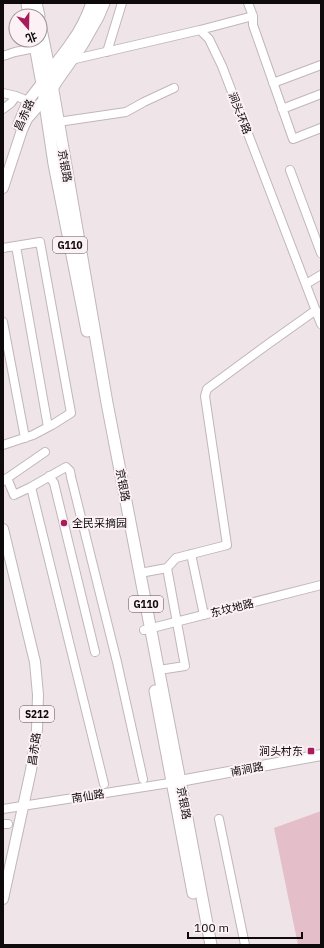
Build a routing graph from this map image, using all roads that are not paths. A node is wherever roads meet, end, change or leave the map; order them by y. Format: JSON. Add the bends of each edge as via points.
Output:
{"nodes":[{"id":1,"x":92,"y":3,"type":"edge"},
{"id":2,"x":104,"y":3,"type":"edge"},
{"id":3,"x":122,"y":3,"type":"edge"},
{"id":4,"x":248,"y":3,"type":"edge"},
{"id":5,"x":253,"y":16,"type":"junction"},
{"id":6,"x":200,"y":30,"type":"junction"},
{"id":7,"x":25,"y":48,"type":"edge"},
{"id":8,"x":36,"y":48,"type":"edge"},
{"id":9,"x":45,"y":48,"type":"edge"},
{"id":10,"x":107,"y":52,"type":"junction"},
{"id":11,"x":3,"y":56,"type":"edge"},
{"id":12,"x":71,"y":60,"type":"junction"},
{"id":13,"x":321,"y":65,"type":"edge"},
{"id":14,"x":50,"y":73,"type":"junction"},
{"id":15,"x":273,"y":83,"type":"junction"},
{"id":16,"x":47,"y":86,"type":"junction"},
{"id":17,"x":174,"y":88,"type":"dead end"},
{"id":18,"x":3,"y":93,"type":"edge"},
{"id":19,"x":321,"y":94,"type":"edge"},
{"id":20,"x":16,"y":96,"type":"junction"},
{"id":21,"x":45,"y":100,"type":"junction"},
{"id":22,"x":28,"y":101,"type":"junction"},
{"id":23,"x":3,"y":109,"type":"edge"},
{"id":24,"x":282,"y":109,"type":"junction"},
{"id":25,"x":58,"y":122,"type":"junction"},
{"id":26,"x":321,"y":128,"type":"edge"},
{"id":27,"x":290,"y":170,"type":"dead end"},
{"id":28,"x":3,"y":173,"type":"edge"},
{"id":29,"x":3,"y":188,"type":"edge"},
{"id":30,"x":16,"y":246,"type":"junction"},
{"id":31,"x":3,"y":248,"type":"edge"},
{"id":32,"x":321,"y":253,"type":"edge"},
{"id":33,"x":321,"y":275,"type":"edge"},
{"id":34,"x":306,"y":284,"type":"junction"},
{"id":35,"x":316,"y":310,"type":"junction"},
{"id":36,"x":3,"y":322,"type":"edge"},
{"id":37,"x":321,"y":324,"type":"edge"},
{"id":38,"x":104,"y":404,"type":"junction"},
{"id":39,"x":48,"y":427,"type":"junction"},
{"id":40,"x":108,"y":428,"type":"junction"},
{"id":41,"x":25,"y":438,"type":"junction"},
{"id":42,"x":3,"y":445,"type":"edge"},
{"id":43,"x":45,"y":452,"type":"dead end"},
{"id":44,"x":49,"y":476,"type":"junction"},
{"id":45,"x":5,"y":480,"type":"edge"},
{"id":46,"x":31,"y":487,"type":"junction"},
{"id":47,"x":3,"y":528,"type":"edge"},
{"id":48,"x":191,"y":554,"type":"junction"},
{"id":49,"x":167,"y":568,"type":"junction"},
{"id":50,"x":140,"y":573,"type":"junction"},
{"id":51,"x":321,"y":585,"type":"edge"},
{"id":52,"x":204,"y":615,"type":"junction"},
{"id":53,"x":177,"y":622,"type":"junction"},
{"id":54,"x":147,"y":629,"type":"junction"},
{"id":55,"x":95,"y":652,"type":"dead end"},
{"id":56,"x":159,"y":670,"type":"junction"},
{"id":57,"x":321,"y":755,"type":"edge"},
{"id":58,"x":143,"y":779,"type":"dead end"},
{"id":59,"x":176,"y":782,"type":"junction"},
{"id":60,"x":104,"y":784,"type":"dead end"},
{"id":61,"x":23,"y":806,"type":"junction"},
{"id":62,"x":3,"y":809,"type":"edge"},
{"id":63,"x":219,"y":819,"type":"dead end"},
{"id":64,"x":3,"y":899,"type":"edge"},
{"id":65,"x":204,"y":945,"type":"edge"},
{"id":66,"x":211,"y":945,"type":"edge"},
{"id":67,"x":244,"y":945,"type":"edge"}],
"edges":[{"from":1,"to":14,"type":"highway","via":[[87,17]]},
{"from":2,"to":12,"type":"highway","via":[[82,45]]},
{"from":3,"to":10,"type":"street"},
{"from":4,"to":5,"type":"street"},
{"from":5,"to":6,"type":"street"},
{"from":5,"to":15,"type":"street","via":[[253,25]]},
{"from":6,"to":10,"type":"street"},
{"from":6,"to":34,"type":"street","name":"涧头环路","via":[[209,39],[222,66]]},
{"from":7,"to":11,"type":"street"},
{"from":8,"to":16,"type":"highway","name":"京银路","number":"G110"},
{"from":9,"to":14,"type":"highway","name":"京银路","number":"G110"},
{"from":10,"to":12,"type":"street"},
{"from":12,"to":16,"type":"highway"},
{"from":13,"to":15,"type":"street"},
{"from":14,"to":16,"type":"highway","name":"京银路","number":"G110"},
{"from":15,"to":24,"type":"street"},
{"from":16,"to":21,"type":"highway","name":"京银路","number":"G110"},
{"from":16,"to":22,"type":"main road","name":"昌赤路"},
{"from":16,"to":25,"type":"highway","name":"京银路","number":"G110"},
{"from":17,"to":25,"type":"street","via":[[126,112]]},
{"from":18,"to":20,"type":"street"},
{"from":19,"to":24,"type":"street"},
{"from":20,"to":22,"type":"street"},
{"from":20,"to":23,"type":"street"},
{"from":21,"to":29,"type":"main road","name":"昌赤路","via":[[27,119]]},
{"from":21,"to":38,"type":"highway","name":"京银路","number":"G110","via":[[54,164]]},
{"from":22,"to":28,"type":"main road","name":"昌赤路"},
{"from":24,"to":26,"type":"street","via":[[293,139]]},
{"from":25,"to":38,"type":"highway","name":"京银路","number":"G110"},
{"from":27,"to":32,"type":"street"},
{"from":30,"to":31,"type":"street"},
{"from":30,"to":39,"type":"street"},
{"from":30,"to":39,"type":"street","via":[[40,242],[71,413]]},
{"from":33,"to":34,"type":"street"},
{"from":34,"to":35,"type":"street","name":"涧头环路"},
{"from":35,"to":37,"type":"street","name":"涧头环路"},
{"from":35,"to":48,"type":"street","via":[[207,389],[205,396],[227,545]]},
{"from":36,"to":41,"type":"street"},
{"from":38,"to":40,"type":"highway","name":"京银路","number":"G110"},
{"from":39,"to":41,"type":"street"},
{"from":40,"to":50,"type":"highway","name":"京银路","number":"G110"},
{"from":40,"to":54,"type":"highway","name":"京银路","number":"G110"},
{"from":41,"to":42,"type":"street"},
{"from":43,"to":45,"type":"street"},
{"from":44,"to":46,"type":"street"},
{"from":44,"to":55,"type":"street","via":[[54,483]]},
{"from":44,"to":58,"type":"street","via":[[66,467],[72,477],[118,662]]},
{"from":45,"to":46,"type":"street","via":[[14,496]]},
{"from":46,"to":60,"type":"street"},
{"from":47,"to":61,"type":"main road","name":"昌赤路","number":"S212","via":[[35,662],[38,695],[37,730]]},
{"from":48,"to":49,"type":"street","via":[[176,558]]},
{"from":48,"to":52,"type":"street"},
{"from":49,"to":50,"type":"street"},
{"from":49,"to":53,"type":"street"},
{"from":50,"to":54,"type":"highway","name":"京银路","number":"G110"},
{"from":51,"to":52,"type":"street","name":"东坟地路"},
{"from":52,"to":53,"type":"street","name":"东坟地路"},
{"from":53,"to":54,"type":"street","name":"东坟地路"},
{"from":53,"to":56,"type":"street","via":[[184,666]]},
{"from":54,"to":56,"type":"highway","name":"京银路","number":"G110"},
{"from":54,"to":59,"type":"highway","name":"京银路","number":"G110"},
{"from":56,"to":59,"type":"highway","name":"京银路","number":"G110"},
{"from":57,"to":59,"type":"main road","name":"南涧路"},
{"from":59,"to":61,"type":"street","name":"南仙路"},
{"from":59,"to":65,"type":"highway","name":"京银路","number":"G110"},
{"from":59,"to":66,"type":"highway","name":"京银路","number":"G110"},
{"from":61,"to":62,"type":"street","name":"南仙路"},
{"from":61,"to":64,"type":"main road","name":"昌赤路","number":"S212"},
{"from":63,"to":67,"type":"street"}]}
